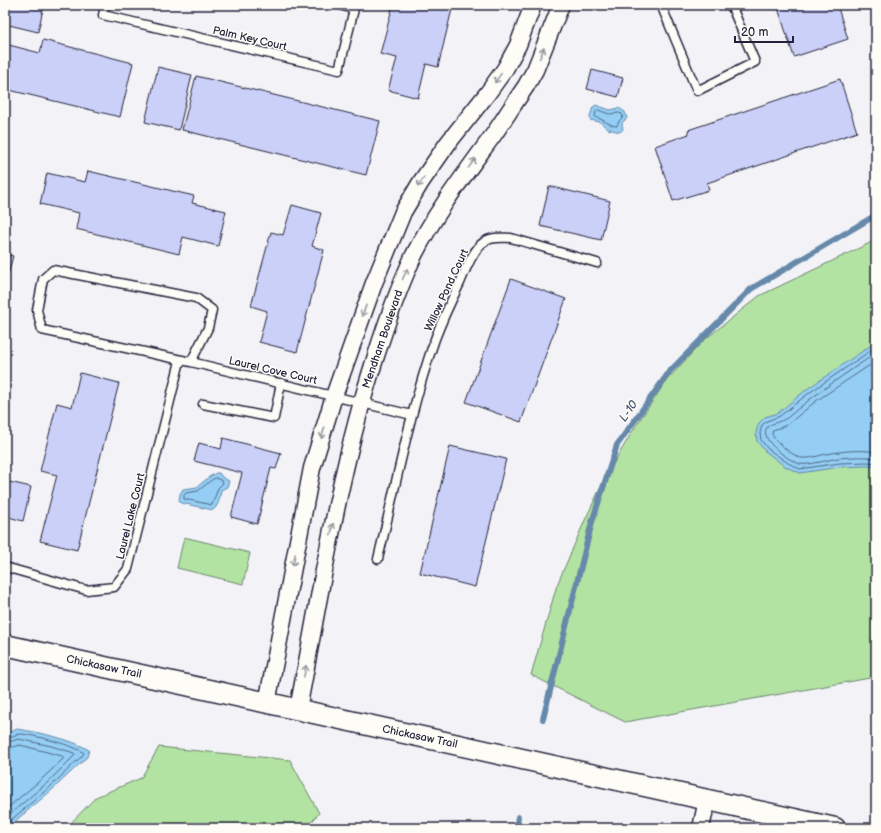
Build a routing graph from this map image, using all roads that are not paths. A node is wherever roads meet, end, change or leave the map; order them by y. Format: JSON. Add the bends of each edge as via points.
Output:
{"nodes":[{"id":1,"x":106,"y":5,"type":"edge"},
{"id":2,"x":339,"y":5,"type":"edge"},
{"id":3,"x":533,"y":5,"type":"edge"},
{"id":4,"x":561,"y":5,"type":"edge"},
{"id":5,"x":661,"y":5,"type":"edge"},
{"id":6,"x":731,"y":5,"type":"edge"},
{"id":7,"x":355,"y":7,"type":"edge"},
{"id":8,"x":597,"y":263,"type":"dead end"},
{"id":9,"x":180,"y":361,"type":"junction"},
{"id":10,"x":191,"y":362,"type":"junction"},
{"id":11,"x":281,"y":383,"type":"junction"},
{"id":12,"x":334,"y":396,"type":"junction"},
{"id":13,"x":361,"y":403,"type":"junction"},
{"id":14,"x":203,"y":404,"type":"dead end"},
{"id":15,"x":412,"y":415,"type":"junction"},
{"id":16,"x":378,"y":559,"type":"dead end"},
{"id":17,"x":5,"y":567,"type":"edge"},
{"id":18,"x":5,"y":645,"type":"edge"},
{"id":19,"x":267,"y":703,"type":"junction"},
{"id":20,"x":298,"y":709,"type":"junction"},
{"id":21,"x":707,"y":800,"type":"junction"},
{"id":22,"x":701,"y":828,"type":"edge"},
{"id":23,"x":835,"y":828,"type":"edge"}],
"edges":[{"from":1,"to":7,"type":"lane","name":"Palm Key Court","via":[[103,15],[339,70]]},
{"from":2,"to":7,"type":"lane","name":"Palm Key Court"},
{"from":3,"to":12,"type":"street","one_way":true,"via":[[518,45],[505,68],[448,143],[403,212],[374,283]]},
{"from":13,"to":4,"type":"street","name":"Mendham Boulevard","one_way":true,"via":[[388,316],[415,254],[454,188],[526,86]]},
{"from":5,"to":6,"type":"lane","via":[[697,91],[755,62]]},
{"from":8,"to":15,"type":"lane","name":"Willow Pond Court","via":[[511,238],[484,241],[467,267],[436,337]]},
{"from":9,"to":10,"type":"lane","name":"Laurel Cove Court"},
{"from":9,"to":10,"type":"lane","name":"Laurel Cove Court","via":[[42,330],[37,310],[43,279],[53,270],[196,298],[212,310],[208,328]]},
{"from":9,"to":17,"type":"lane","name":"Laurel Lake Court","via":[[128,569],[114,587],[86,590]]},
{"from":10,"to":11,"type":"lane","name":"Laurel Cove Court"},
{"from":11,"to":12,"type":"lane","name":"Laurel Cove Court"},
{"from":11,"to":14,"type":"lane","via":[[274,418]]},
{"from":12,"to":13,"type":"lane","name":"Laurel Cove Court"},
{"from":12,"to":19,"type":"street","one_way":true,"via":[[312,468]]},
{"from":13,"to":15,"type":"lane"},
{"from":20,"to":13,"type":"street","name":"Mendham Boulevard","one_way":true,"via":[[343,474]]},
{"from":15,"to":16,"type":"lane","name":"Willow Pond Court"},
{"from":18,"to":19,"type":"street","name":"Chickasaw Trail"},
{"from":19,"to":20,"type":"street","name":"Chickasaw Trail"},
{"from":20,"to":21,"type":"street","name":"Chickasaw Trail"},
{"from":21,"to":22,"type":"street"},
{"from":21,"to":23,"type":"street","name":"Chickasaw Trail"}]}
